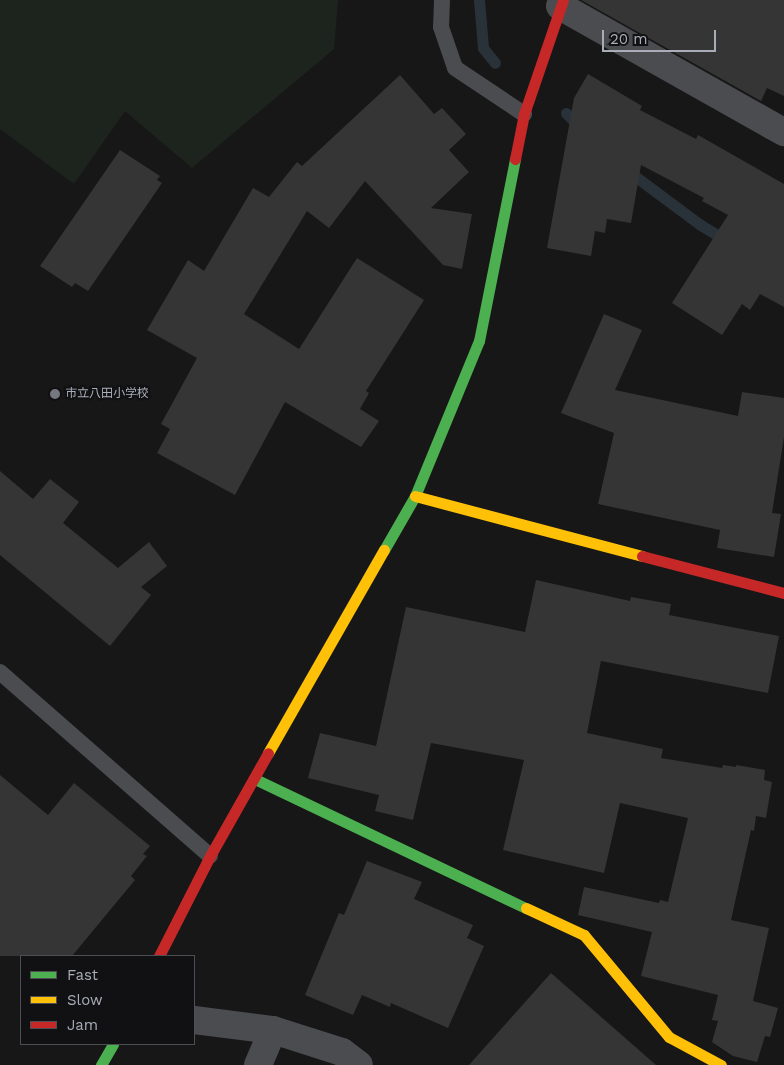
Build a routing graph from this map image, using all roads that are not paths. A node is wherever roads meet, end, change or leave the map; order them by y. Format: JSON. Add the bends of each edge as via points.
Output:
{"nodes":[{"id":1,"x":442,"y":0,"type":"edge"},
{"id":2,"x":561,"y":3,"type":"edge"},
{"id":3,"x":524,"y":114,"type":"junction"},
{"id":4,"x":784,"y":132,"type":"edge"},
{"id":5,"x":415,"y":496,"type":"junction"},
{"id":6,"x":784,"y":593,"type":"edge"},
{"id":7,"x":0,"y":672,"type":"edge"},
{"id":8,"x":255,"y":778,"type":"junction"},
{"id":9,"x":210,"y":856,"type":"junction"},
{"id":10,"x":160,"y":955,"type":"edge"},
{"id":11,"x":195,"y":1020,"type":"edge"},
{"id":12,"x":273,"y":1030,"type":"junction"},
{"id":13,"x":112,"y":1045,"type":"edge"},
{"id":14,"x":101,"y":1065,"type":"edge"},
{"id":15,"x":258,"y":1065,"type":"edge"},
{"id":16,"x":359,"y":1065,"type":"edge"},
{"id":17,"x":721,"y":1065,"type":"edge"}],
"edges":[{"from":1,"to":3,"type":"lane","via":[[441,26],[455,68]]},
{"from":2,"to":3,"type":"street"},
{"from":2,"to":4,"type":"street"},
{"from":3,"to":5,"type":"street","via":[[479,341]]},
{"from":5,"to":6,"type":"street"},
{"from":5,"to":8,"type":"street"},
{"from":7,"to":9,"type":"lane"},
{"from":8,"to":9,"type":"street"},
{"from":8,"to":17,"type":"street","via":[[584,934],[669,1037]]},
{"from":9,"to":10,"type":"street"},
{"from":11,"to":12,"type":"street"},
{"from":12,"to":15,"type":"street"},
{"from":12,"to":16,"type":"street","via":[[342,1052]]},
{"from":13,"to":14,"type":"street"}]}
